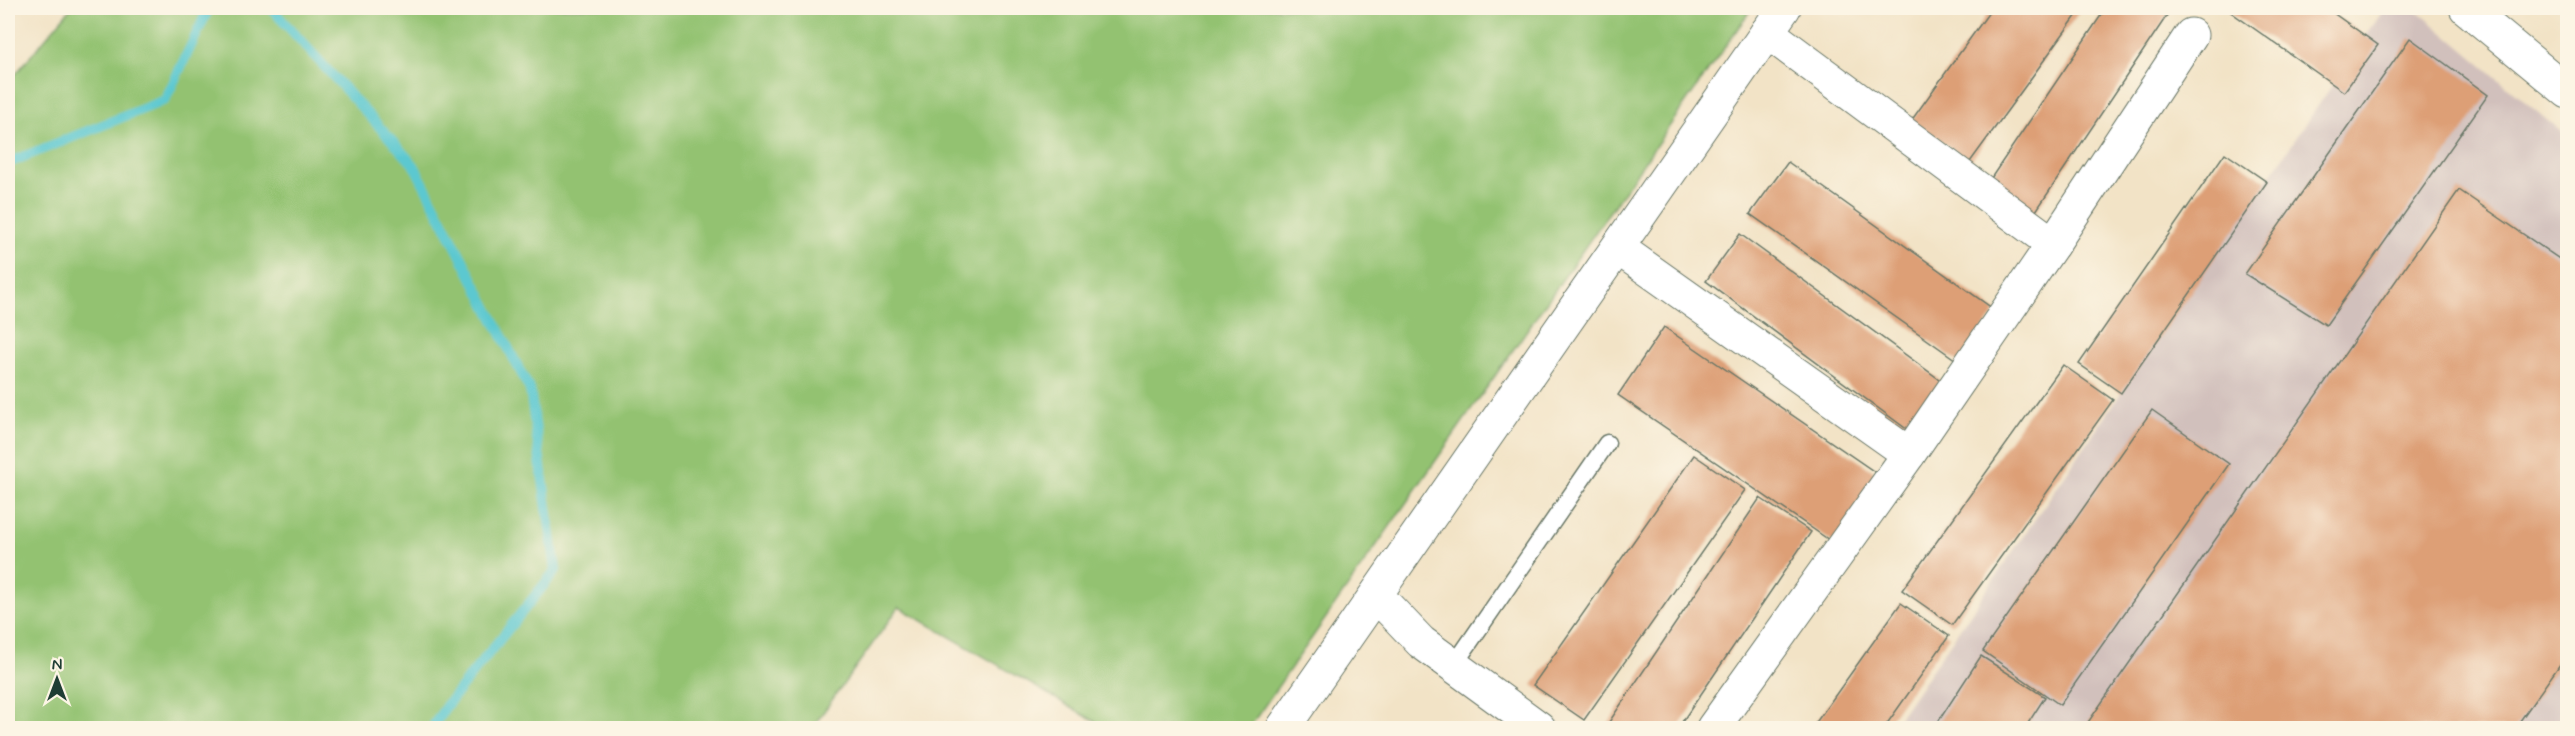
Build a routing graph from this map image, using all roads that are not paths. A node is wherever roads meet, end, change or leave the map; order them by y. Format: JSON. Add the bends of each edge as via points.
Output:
{"nodes":[{"id":1,"x":2466,"y":8,"type":"edge"},
{"id":2,"x":1775,"y":20,"type":"edge"},
{"id":3,"x":2191,"y":35,"type":"dead end"},
{"id":4,"x":2568,"y":92,"type":"edge"},
{"id":5,"x":2053,"y":244,"type":"junction"},
{"id":6,"x":1618,"y":248,"type":"junction"},
{"id":7,"x":1607,"y":443,"type":"dead end"},
{"id":8,"x":1909,"y":454,"type":"junction"},
{"id":9,"x":1377,"y":596,"type":"junction"},
{"id":10,"x":1454,"y":665,"type":"junction"},
{"id":11,"x":1283,"y":729,"type":"edge"},
{"id":12,"x":1539,"y":729,"type":"edge"},
{"id":13,"x":1713,"y":729,"type":"edge"}],
"edges":[{"from":1,"to":4,"type":"street"},
{"from":2,"to":5,"type":"street"},
{"from":2,"to":6,"type":"street"},
{"from":3,"to":5,"type":"street"},
{"from":5,"to":8,"type":"street"},
{"from":6,"to":8,"type":"street"},
{"from":6,"to":9,"type":"street"},
{"from":7,"to":10,"type":"lane"},
{"from":8,"to":13,"type":"street"},
{"from":9,"to":10,"type":"street","via":[[1421,642]]},
{"from":9,"to":11,"type":"street"},
{"from":10,"to":12,"type":"street"}]}
